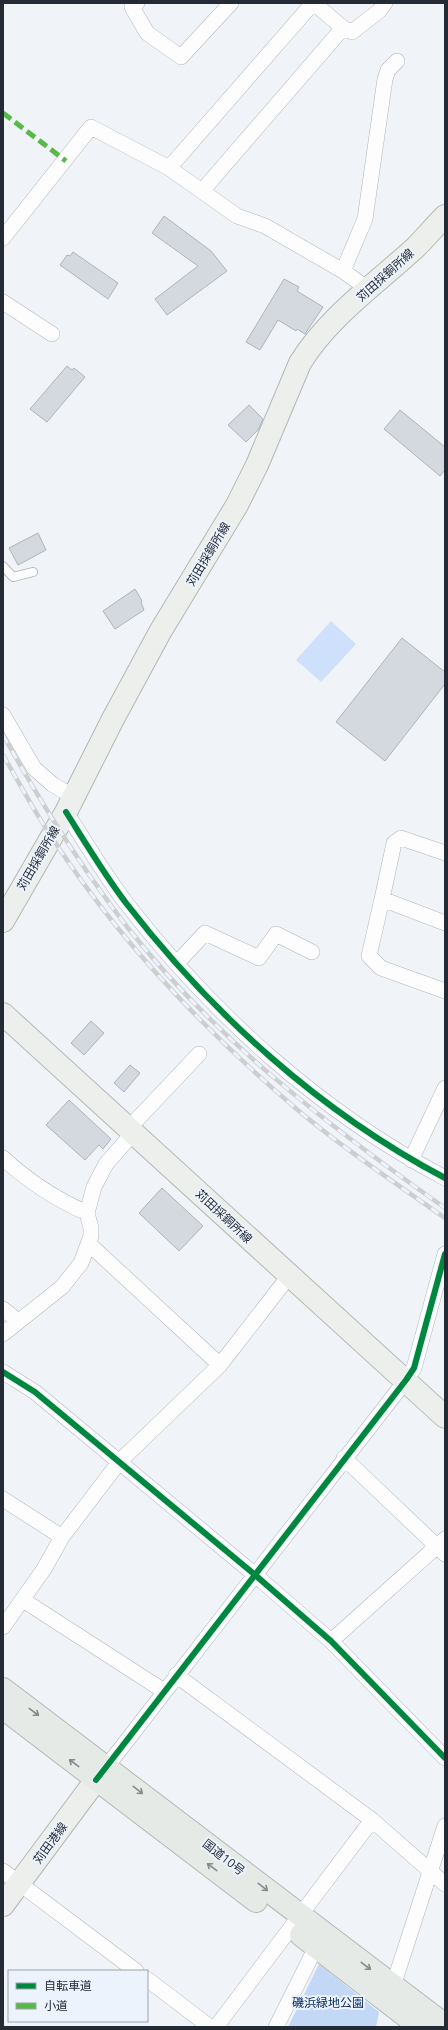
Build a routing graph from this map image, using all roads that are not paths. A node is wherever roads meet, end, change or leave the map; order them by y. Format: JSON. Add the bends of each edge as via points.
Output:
{"nodes":[{"id":1,"x":137,"y":3,"type":"edge"},
{"id":2,"x":230,"y":3,"type":"edge"},
{"id":3,"x":313,"y":3,"type":"edge"},
{"id":4,"x":385,"y":3,"type":"edge"},
{"id":5,"x":343,"y":28,"type":"junction"},
{"id":6,"x":397,"y":61,"type":"dead end"},
{"id":7,"x":169,"y":168,"type":"junction"},
{"id":8,"x":202,"y":191,"type":"junction"},
{"id":9,"x":445,"y":216,"type":"edge"},
{"id":10,"x":3,"y":238,"type":"edge"},
{"id":11,"x":343,"y":271,"type":"junction"},
{"id":12,"x":368,"y":289,"type":"junction"},
{"id":13,"x":3,"y":302,"type":"edge"},
{"id":14,"x":52,"y":334,"type":"dead end"},
{"id":15,"x":3,"y":566,"type":"edge"},
{"id":16,"x":33,"y":572,"type":"dead end"},
{"id":17,"x":3,"y":715,"type":"edge"},
{"id":18,"x":69,"y":804,"type":"junction"},
{"id":19,"x":445,"y":853,"type":"edge"},
{"id":20,"x":382,"y":899,"type":"junction"},
{"id":21,"x":5,"y":913,"type":"edge"},
{"id":22,"x":445,"y":923,"type":"edge"},
{"id":23,"x":312,"y":952,"type":"dead end"},
{"id":24,"x":177,"y":962,"type":"junction"},
{"id":25,"x":445,"y":991,"type":"edge"},
{"id":26,"x":3,"y":1014,"type":"edge"},
{"id":27,"x":200,"y":1054,"type":"dead end"},
{"id":28,"x":445,"y":1088,"type":"edge"},
{"id":29,"x":131,"y":1130,"type":"junction"},
{"id":30,"x":3,"y":1158,"type":"edge"},
{"id":31,"x":411,"y":1160,"type":"junction"},
{"id":32,"x":445,"y":1178,"type":"edge"},
{"id":33,"x":87,"y":1213,"type":"junction"},
{"id":34,"x":89,"y":1244,"type":"junction"},
{"id":35,"x":445,"y":1254,"type":"edge"},
{"id":36,"x":289,"y":1276,"type":"junction"},
{"id":37,"x":3,"y":1309,"type":"edge"},
{"id":38,"x":18,"y":1321,"type":"junction"},
{"id":39,"x":3,"y":1334,"type":"edge"},
{"id":40,"x":220,"y":1366,"type":"junction"},
{"id":41,"x":3,"y":1372,"type":"edge"},
{"id":42,"x":406,"y":1380,"type":"junction"},
{"id":43,"x":445,"y":1417,"type":"edge"},
{"id":44,"x":344,"y":1458,"type":"junction"},
{"id":45,"x":120,"y":1461,"type":"junction"},
{"id":46,"x":3,"y":1499,"type":"edge"},
{"id":47,"x":62,"y":1537,"type":"junction"},
{"id":48,"x":442,"y":1547,"type":"edge"},
{"id":49,"x":254,"y":1574,"type":"junction"},
{"id":50,"x":23,"y":1600,"type":"junction"},
{"id":51,"x":3,"y":1627,"type":"edge"},
{"id":52,"x":331,"y":1641,"type":"junction"},
{"id":53,"x":176,"y":1675,"type":"junction"},
{"id":54,"x":3,"y":1689,"type":"edge"},
{"id":55,"x":164,"y":1691,"type":"junction"},
{"id":56,"x":3,"y":1708,"type":"edge"},
{"id":57,"x":445,"y":1758,"type":"edge"},
{"id":58,"x":101,"y":1773,"type":"junction"},
{"id":59,"x":372,"y":1820,"type":"junction"},
{"id":60,"x":445,"y":1826,"type":"edge"},
{"id":61,"x":430,"y":1872,"type":"junction"},
{"id":62,"x":11,"y":1877,"type":"edge"},
{"id":63,"x":445,"y":1884,"type":"edge"},
{"id":64,"x":3,"y":1905,"type":"edge"},
{"id":65,"x":295,"y":1922,"type":"junction"},
{"id":66,"x":316,"y":1947,"type":"junction"},
{"id":67,"x":135,"y":1970,"type":"edge"},
{"id":68,"x":148,"y":1980,"type":"edge"},
{"id":69,"x":389,"y":1994,"type":"junction"},
{"id":70,"x":445,"y":2025,"type":"edge"},
{"id":71,"x":210,"y":2027,"type":"edge"},
{"id":72,"x":216,"y":2027,"type":"edge"},
{"id":73,"x":276,"y":2027,"type":"edge"},
{"id":74,"x":420,"y":2027,"type":"edge"}],
"edges":[{"from":1,"to":2,"type":"street","via":[[132,7],[147,33],[181,57]]},
{"from":3,"to":5,"type":"street"},
{"from":3,"to":7,"type":"street"},
{"from":4,"to":5,"type":"street","via":[[352,32]]},
{"from":5,"to":8,"type":"street"},
{"from":6,"to":11,"type":"street","via":[[388,70],[385,79],[365,219]]},
{"from":7,"to":8,"type":"street"},
{"from":7,"to":10,"type":"street","via":[[92,127]]},
{"from":8,"to":11,"type":"street","via":[[237,216],[265,226]]},
{"from":9,"to":12,"type":"main road","name":"苅田採銅所線"},
{"from":11,"to":12,"type":"street"},
{"from":12,"to":18,"type":"main road","name":"苅田採銅所線","via":[[309,348],[238,505],[160,632]]},
{"from":13,"to":14,"type":"street"},
{"from":15,"to":16,"type":"lane","via":[[14,577]]},
{"from":17,"to":18,"type":"street","via":[[34,768]]},
{"from":18,"to":21,"type":"main road","name":"苅田採銅所線"},
{"from":18,"to":24,"type":"street","via":[[126,902]]},
{"from":19,"to":20,"type":"street","via":[[400,838],[394,843]]},
{"from":20,"to":22,"type":"street"},
{"from":20,"to":25,"type":"street","via":[[369,956],[381,968]]},
{"from":23,"to":24,"type":"street","via":[[276,934],[259,958],[205,932]]},
{"from":24,"to":31,"type":"street","via":[[233,1022],[280,1065],[356,1123]]},
{"from":26,"to":29,"type":"main road","name":"苅田採銅所線"},
{"from":27,"to":29,"type":"street"},
{"from":28,"to":31,"type":"street"},
{"from":29,"to":33,"type":"street","via":[[99,1176]]},
{"from":29,"to":36,"type":"main road","name":"苅田採銅所線"},
{"from":30,"to":33,"type":"street","via":[[46,1192]]},
{"from":31,"to":32,"type":"street"},
{"from":33,"to":34,"type":"street","via":[[91,1228]]},
{"from":34,"to":38,"type":"street","via":[[81,1263],[69,1280]]},
{"from":34,"to":40,"type":"street"},
{"from":35,"to":42,"type":"street","via":[[414,1368]]},
{"from":36,"to":40,"type":"street"},
{"from":36,"to":42,"type":"main road","name":"苅田採銅所線"},
{"from":37,"to":38,"type":"street"},
{"from":38,"to":39,"type":"street"},
{"from":40,"to":45,"type":"street"},
{"from":41,"to":45,"type":"street","via":[[36,1392]]},
{"from":42,"to":43,"type":"main road","name":"苅田採銅所線"},
{"from":42,"to":44,"type":"street"},
{"from":44,"to":48,"type":"street"},
{"from":44,"to":49,"type":"street"},
{"from":45,"to":47,"type":"street"},
{"from":45,"to":49,"type":"street"},
{"from":46,"to":47,"type":"street"},
{"from":47,"to":50,"type":"street","via":[[44,1570]]},
{"from":48,"to":52,"type":"street"},
{"from":49,"to":52,"type":"street"},
{"from":49,"to":53,"type":"street"},
{"from":50,"to":51,"type":"street"},
{"from":50,"to":55,"type":"street"},
{"from":52,"to":57,"type":"street"},
{"from":53,"to":55,"type":"street"},
{"from":53,"to":59,"type":"street"},
{"from":54,"to":58,"type":"highway","name":"国道10号","one_way":true},
{"from":55,"to":58,"type":"street"},
{"from":58,"to":56,"type":"highway","name":"国道10号","one_way":true},
{"from":58,"to":62,"type":"main road","name":"苅田港線"},
{"from":58,"to":65,"type":"highway","name":"国道10号"},
{"from":59,"to":61,"type":"street"},
{"from":59,"to":65,"type":"street"},
{"from":60,"to":61,"type":"street"},
{"from":61,"to":63,"type":"street"},
{"from":61,"to":69,"type":"street"},
{"from":62,"to":64,"type":"main road","name":"苅田港線"},
{"from":62,"to":67,"type":"street"},
{"from":65,"to":66,"type":"highway","name":"国道10号"},
{"from":65,"to":69,"type":"highway","name":"国道10号","one_way":true},
{"from":65,"to":72,"type":"street"},
{"from":66,"to":69,"type":"highway","name":"国道10号"},
{"from":66,"to":73,"type":"street"},
{"from":68,"to":71,"type":"street"},
{"from":69,"to":70,"type":"highway","name":"国道10号"},
{"from":69,"to":74,"type":"highway","name":"国道10号"}]}
